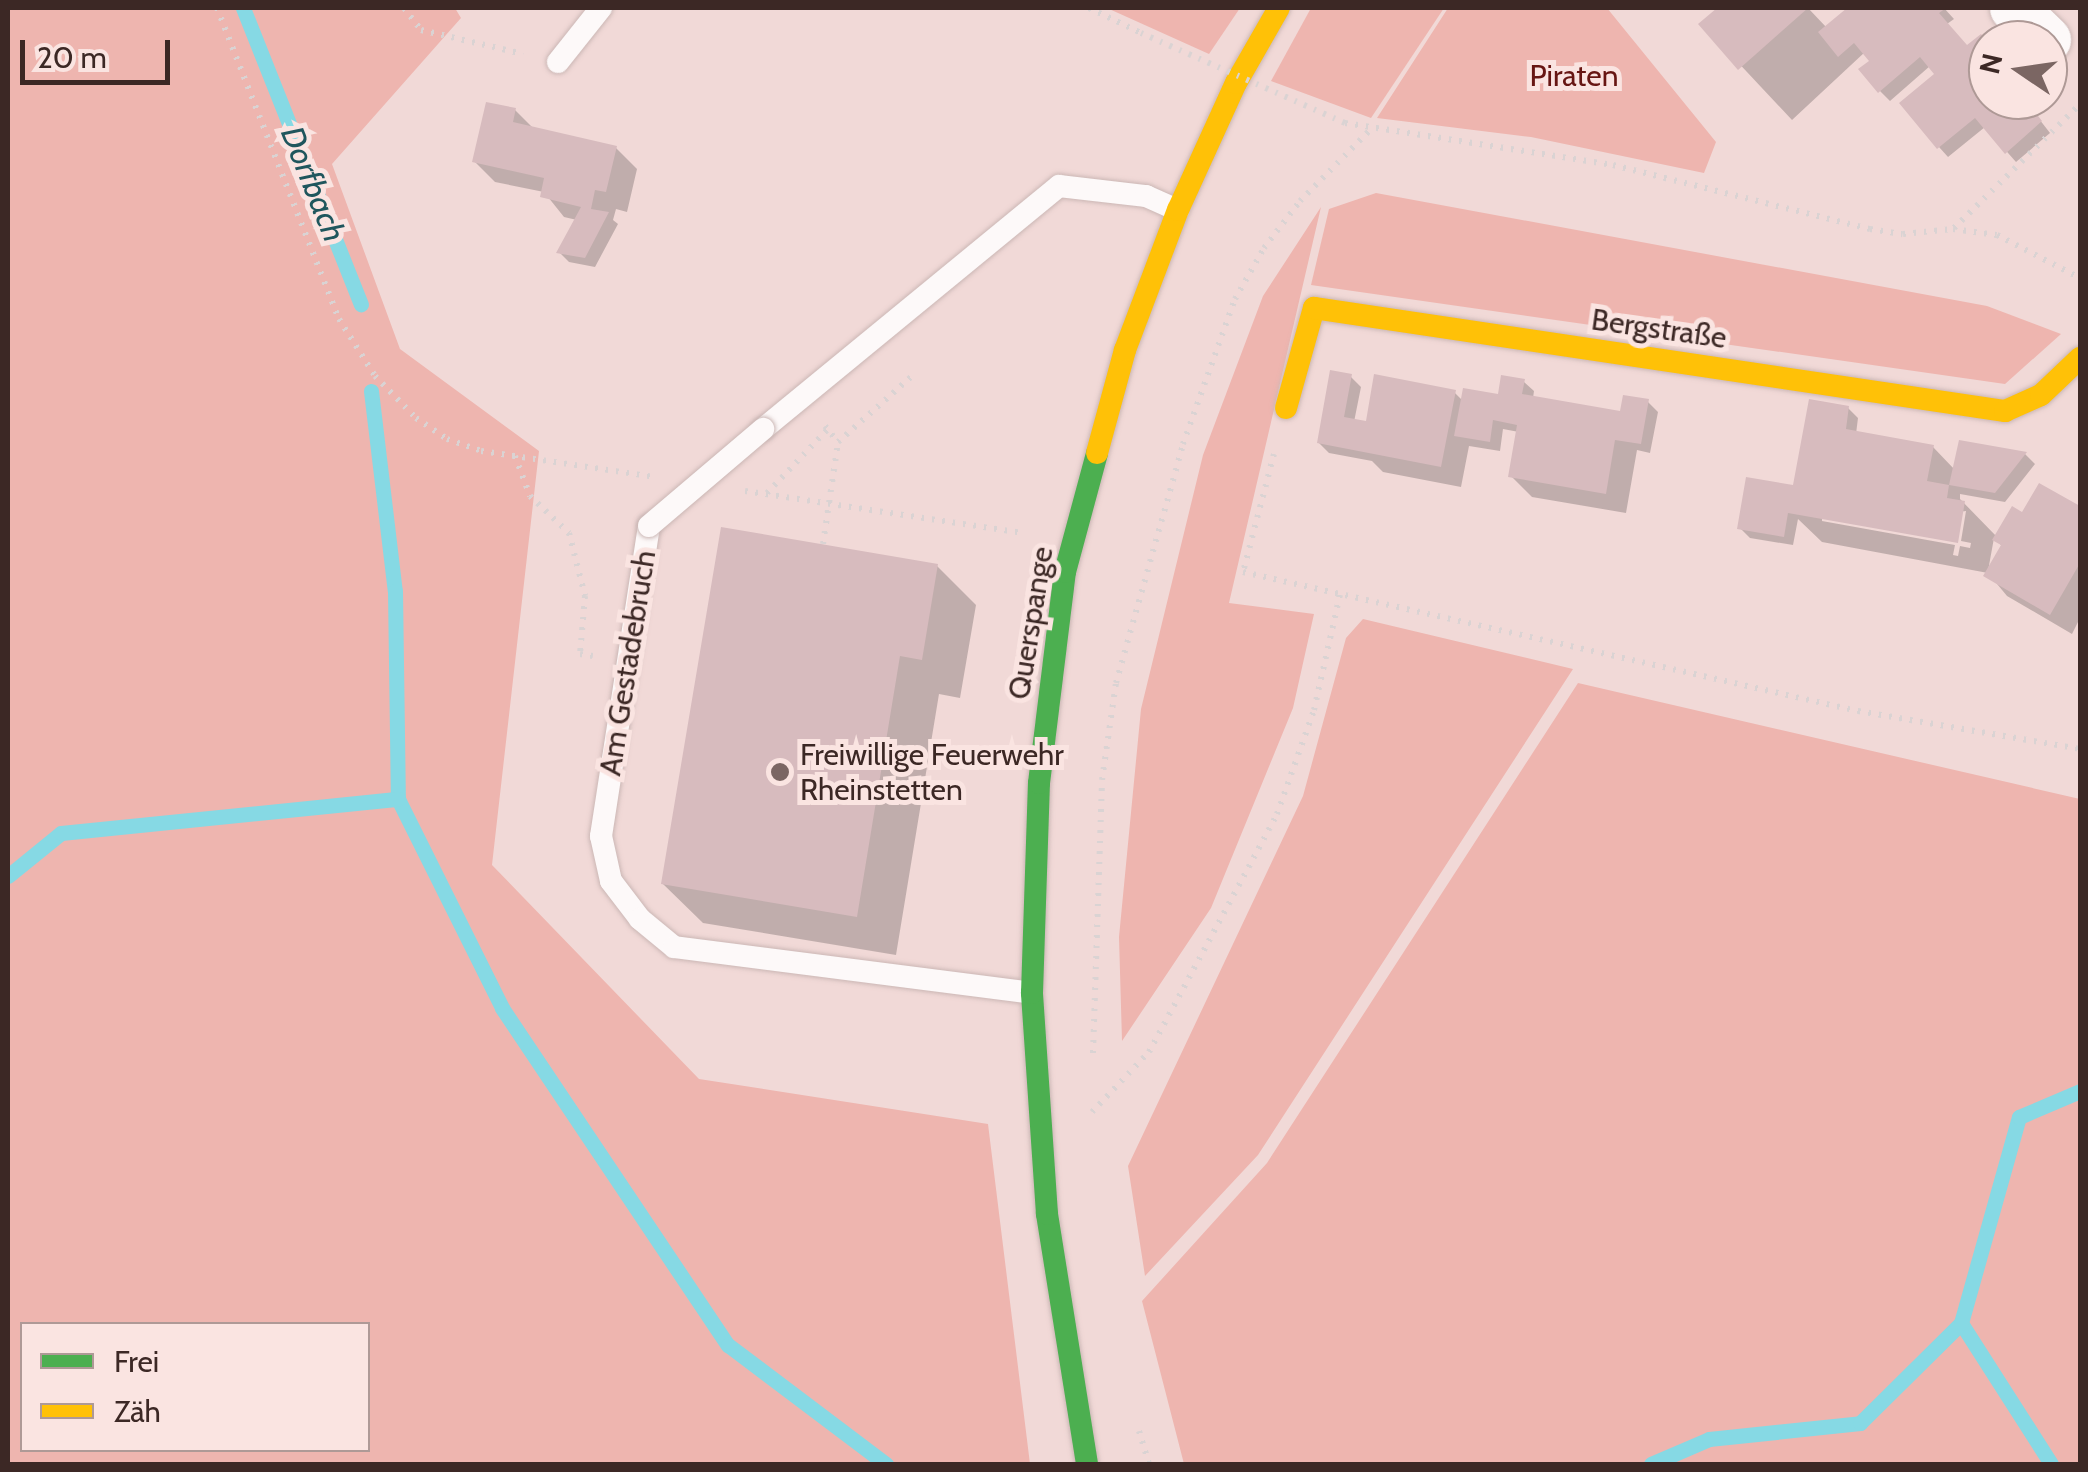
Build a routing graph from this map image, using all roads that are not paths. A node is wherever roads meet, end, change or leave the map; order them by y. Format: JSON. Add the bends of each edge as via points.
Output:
{"nodes":[{"id":1,"x":602,"y":8,"type":"edge"},
{"id":2,"x":1279,"y":8,"type":"edge"},
{"id":3,"x":558,"y":62,"type":"road end"},
{"id":4,"x":1178,"y":210,"type":"junction"},
{"id":5,"x":2080,"y":358,"type":"edge"},
{"id":6,"x":1286,"y":408,"type":"road end"},
{"id":7,"x":1032,"y":993,"type":"junction"},
{"id":8,"x":1087,"y":1464,"type":"edge"}],
"edges":[{"from":1,"to":3,"type":"lane"},
{"from":2,"to":4,"type":"main road","name":"Querspange"},
{"from":4,"to":7,"type":"main road","name":"Querspange","via":[[1125,350],[1065,572],[1040,783]]},
{"from":4,"to":7,"type":"lane","name":"Am Gestadebruch","bridge":true,"via":[[1146,196],[1059,186],[649,526],[602,836],[610,881],[640,919],[674,947]]},
{"from":5,"to":6,"type":"main road","name":"Bergstraße","via":[[2042,395],[2006,411],[1314,308]]},
{"from":7,"to":8,"type":"main road","name":"Querspange","via":[[1047,1214]]}]}
